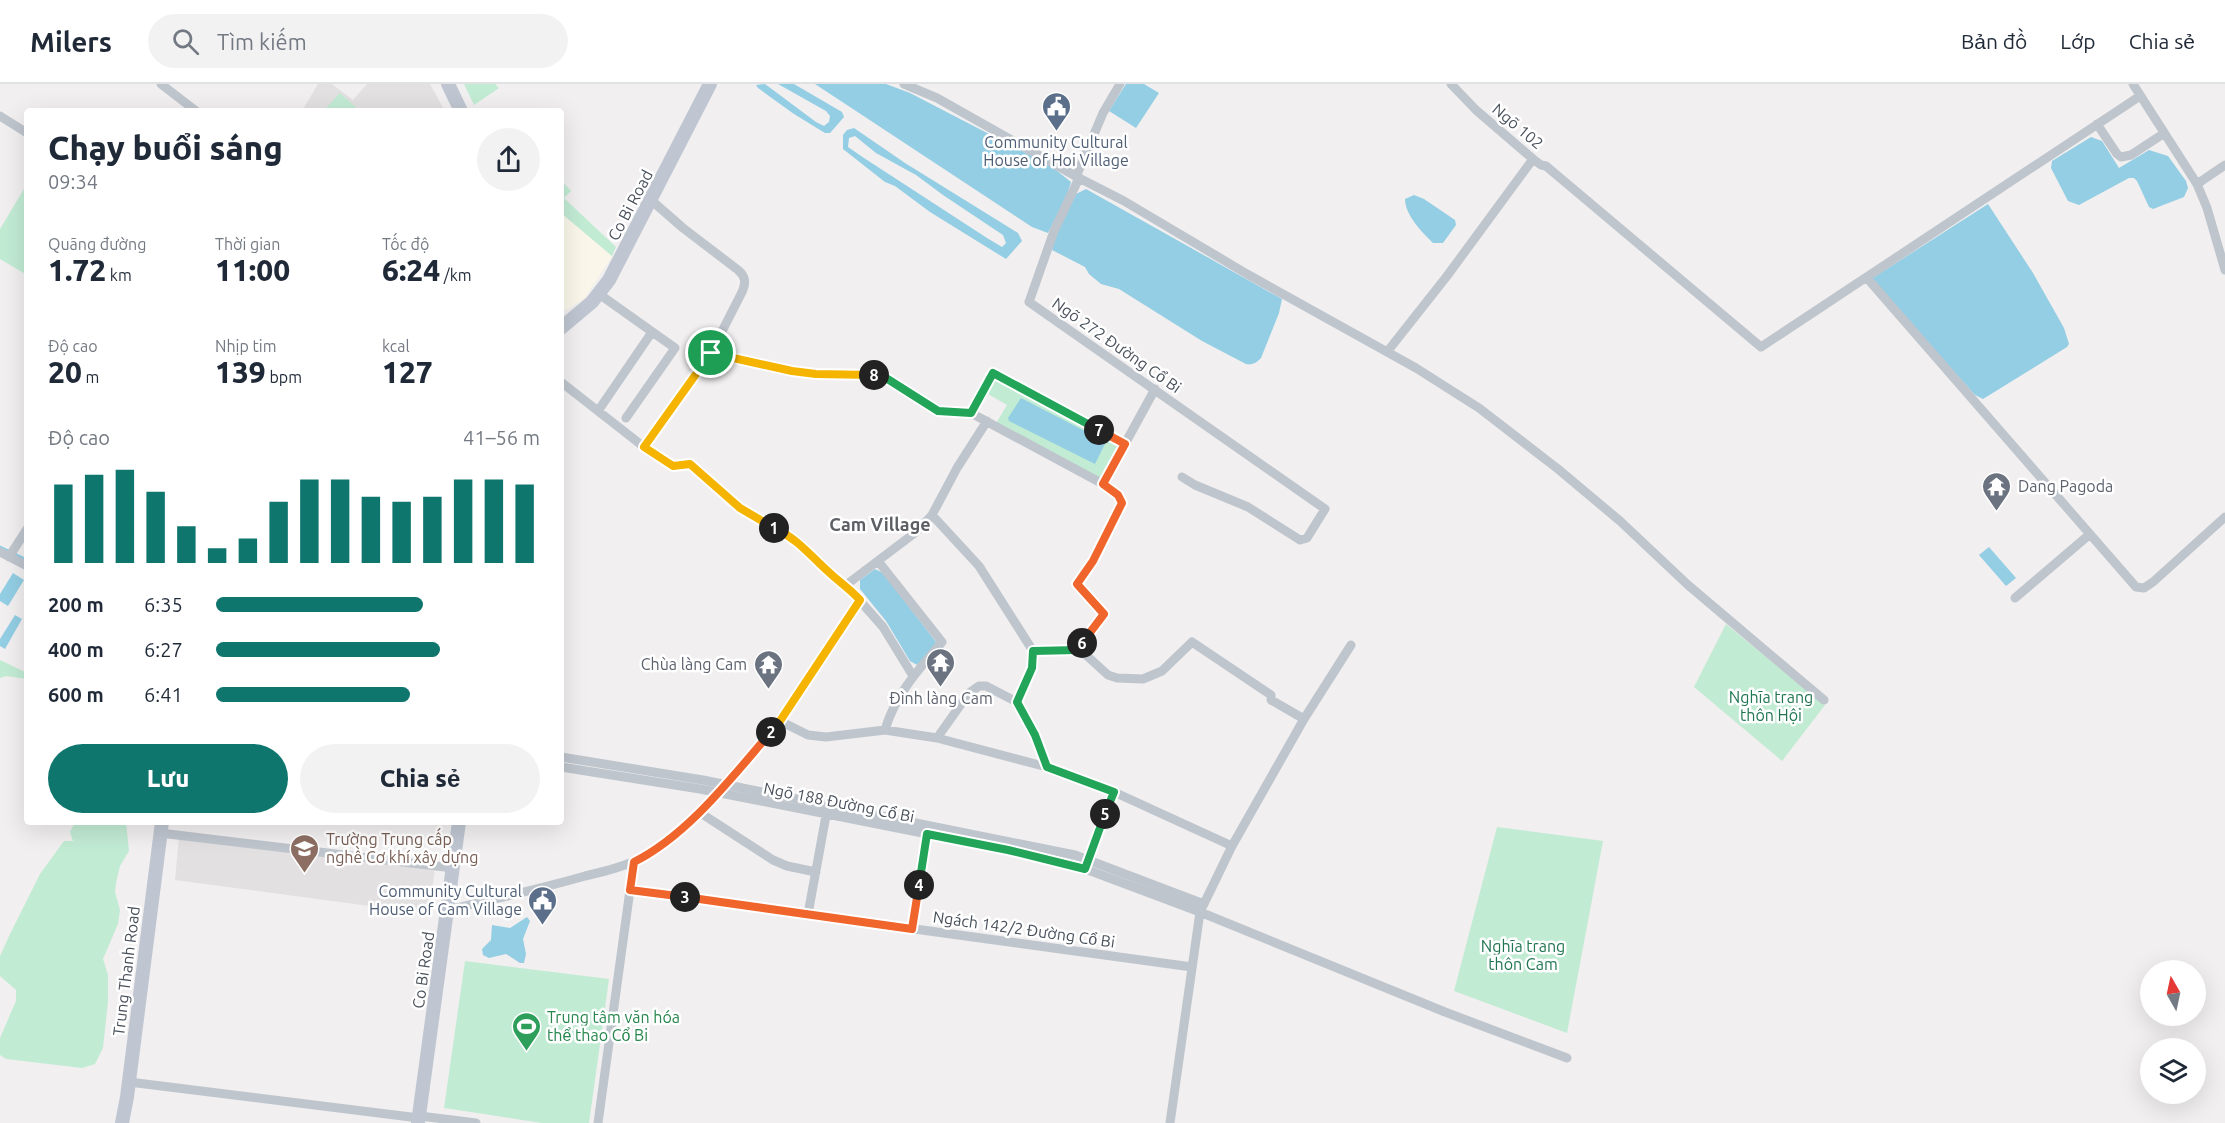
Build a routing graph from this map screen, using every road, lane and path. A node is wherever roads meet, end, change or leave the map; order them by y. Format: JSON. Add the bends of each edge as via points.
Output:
{"nodes":[{"id":1,"x":161,"y":84,"type":"edge"},
{"id":2,"x":448,"y":84,"type":"edge"},
{"id":3,"x":710,"y":84,"type":"edge"},
{"id":4,"x":904,"y":84,"type":"edge"},
{"id":5,"x":1120,"y":84,"type":"edge"},
{"id":6,"x":1451,"y":84,"type":"edge"},
{"id":7,"x":2133,"y":84,"type":"edge"},
{"id":8,"x":2140,"y":96,"type":"junction"},
{"id":9,"x":192,"y":108,"type":"edge"},
{"id":10,"x":460,"y":108,"type":"edge"},
{"id":11,"x":0,"y":116,"type":"edge"},
{"id":12,"x":2097,"y":124,"type":"junction"},
{"id":13,"x":24,"y":131,"type":"edge"},
{"id":14,"x":2163,"y":134,"type":"junction"},
{"id":15,"x":1537,"y":162,"type":"junction"},
{"id":16,"x":2225,"y":165,"type":"edge"},
{"id":17,"x":1078,"y":177,"type":"junction"},
{"id":18,"x":2197,"y":184,"type":"junction"},
{"id":19,"x":651,"y":200,"type":"junction"},
{"id":20,"x":2225,"y":270,"type":"edge"},
{"id":21,"x":1868,"y":278,"type":"junction"},
{"id":22,"x":599,"y":294,"type":"junction"},
{"id":23,"x":564,"y":325,"type":"edge"},
{"id":24,"x":652,"y":332,"type":"junction"},
{"id":25,"x":1387,"y":352,"type":"junction"},
{"id":26,"x":711,"y":353,"type":"junction"},
{"id":27,"x":564,"y":384,"type":"edge"},
{"id":28,"x":1155,"y":389,"type":"junction"},
{"id":29,"x":598,"y":411,"type":"junction"},
{"id":30,"x":971,"y":413,"type":"junction"},
{"id":31,"x":626,"y":418,"type":"dead end"},
{"id":32,"x":987,"y":421,"type":"junction"},
{"id":33,"x":1125,"y":444,"type":"junction"},
{"id":34,"x":644,"y":447,"type":"junction"},
{"id":35,"x":1182,"y":477,"type":"dead end"},
{"id":36,"x":1103,"y":484,"type":"junction"},
{"id":37,"x":932,"y":515,"type":"junction"},
{"id":38,"x":2225,"y":517,"type":"edge"},
{"id":39,"x":24,"y":534,"type":"edge"},
{"id":40,"x":2090,"y":534,"type":"junction"},
{"id":41,"x":5,"y":555,"type":"edge"},
{"id":42,"x":879,"y":561,"type":"junction"},
{"id":43,"x":24,"y":564,"type":"edge"},
{"id":44,"x":846,"y":585,"type":"junction"},
{"id":45,"x":2015,"y":598,"type":"dead end"},
{"id":46,"x":860,"y":600,"type":"junction"},
{"id":47,"x":1351,"y":645,"type":"dead end"},
{"id":48,"x":1078,"y":650,"type":"junction"},
{"id":49,"x":1033,"y":651,"type":"junction"},
{"id":50,"x":913,"y":676,"type":"junction"},
{"id":51,"x":1824,"y":700,"type":"dead end"},
{"id":52,"x":1017,"y":702,"type":"junction"},
{"id":53,"x":1304,"y":719,"type":"junction"},
{"id":54,"x":780,"y":721,"type":"junction"},
{"id":55,"x":885,"y":730,"type":"junction"},
{"id":56,"x":937,"y":738,"type":"junction"},
{"id":57,"x":564,"y":758,"type":"edge"},
{"id":58,"x":1047,"y":767,"type":"junction"},
{"id":59,"x":564,"y":768,"type":"edge"},
{"id":60,"x":724,"y":785,"type":"junction"},
{"id":61,"x":1114,"y":792,"type":"junction"},
{"id":62,"x":717,"y":793,"type":"junction"},
{"id":63,"x":827,"y":810,"type":"junction"},
{"id":64,"x":699,"y":812,"type":"junction"},
{"id":65,"x":459,"y":825,"type":"edge"},
{"id":66,"x":161,"y":827,"type":"edge"},
{"id":67,"x":928,"y":829,"type":"junction"},
{"id":68,"x":1232,"y":846,"type":"junction"},
{"id":69,"x":634,"y":862,"type":"junction"},
{"id":70,"x":1086,"y":864,"type":"junction"},
{"id":71,"x":453,"y":868,"type":"junction"},
{"id":72,"x":816,"y":872,"type":"junction"},
{"id":73,"x":630,"y":890,"type":"junction"},
{"id":74,"x":1202,"y":908,"type":"junction"},
{"id":75,"x":448,"y":910,"type":"junction"},
{"id":76,"x":808,"y":914,"type":"junction"},
{"id":77,"x":912,"y":929,"type":"junction"},
{"id":78,"x":1192,"y":967,"type":"junction"},
{"id":79,"x":1567,"y":1058,"type":"dead end"},
{"id":80,"x":129,"y":1082,"type":"junction"},
{"id":81,"x":419,"y":1119,"type":"edge"},
{"id":82,"x":122,"y":1123,"type":"edge"},
{"id":83,"x":476,"y":1123,"type":"edge"},
{"id":84,"x":598,"y":1123,"type":"edge"},
{"id":85,"x":1170,"y":1123,"type":"edge"}],
"edges":[{"from":1,"to":9,"type":"street"},
{"from":2,"to":10,"type":"street"},
{"from":3,"to":19,"type":"street","name":"Co Bi Road"},
{"from":4,"to":17,"type":"street","via":[[937,98]]},
{"from":5,"to":17,"type":"street","via":[[1099,122]]},
{"from":6,"to":15,"type":"street","name":"Ngõ 102"},
{"from":7,"to":8,"type":"street"},
{"from":8,"to":12,"type":"street"},
{"from":8,"to":14,"type":"street"},
{"from":11,"to":13,"type":"street"},
{"from":12,"to":14,"type":"street","via":[[2121,157],[2131,155]]},
{"from":12,"to":21,"type":"street"},
{"from":14,"to":18,"type":"street"},
{"from":15,"to":21,"type":"street","name":"Ngõ 102","via":[[1761,347]]},
{"from":15,"to":25,"type":"street"},
{"from":16,"to":18,"type":"street"},
{"from":17,"to":25,"type":"street"},
{"from":17,"to":28,"type":"street","name":"Ngõ 272 Đường Cổ Bi","via":[[1029,302]]},
{"from":18,"to":20,"type":"street"},
{"from":19,"to":22,"type":"street","name":"Co Bi Road"},
{"from":19,"to":26,"type":"street","via":[[744,276],[742,292]]},
{"from":21,"to":40,"type":"street"},
{"from":22,"to":23,"type":"street","name":"Co Bi Road"},
{"from":22,"to":24,"type":"street"},
{"from":24,"to":29,"type":"street"},
{"from":24,"to":31,"type":"street","via":[[675,348]]},
{"from":25,"to":51,"type":"street","via":[[1479,408],[1558,469]]},
{"from":26,"to":30,"type":"street","via":[[816,374],[876,375],[938,411]]},
{"from":26,"to":34,"type":"street"},
{"from":27,"to":29,"type":"street"},
{"from":28,"to":33,"type":"street"},
{"from":28,"to":35,"type":"street","name":"Ngõ 272 Đường Cổ Bi","via":[[1325,509],[1306,539],[1300,540],[1248,507]]},
{"from":29,"to":34,"type":"street"},
{"from":30,"to":32,"type":"street"},
{"from":30,"to":33,"type":"street","via":[[993,373]]},
{"from":32,"to":36,"type":"street"},
{"from":32,"to":37,"type":"street"},
{"from":33,"to":36,"type":"street"},
{"from":34,"to":44,"type":"street","via":[[673,466],[690,464],[740,508],[801,544]]},
{"from":36,"to":48,"type":"street","via":[[1122,503],[1077,584],[1104,614]]},
{"from":37,"to":42,"type":"street"},
{"from":37,"to":49,"type":"street","via":[[979,566]]},
{"from":38,"to":40,"type":"street","via":[[2144,588],[2136,587]]},
{"from":39,"to":41,"type":"street"},
{"from":40,"to":45,"type":"street"},
{"from":41,"to":43,"type":"street"},
{"from":42,"to":44,"type":"street"},
{"from":42,"to":50,"type":"street","via":[[942,642]]},
{"from":44,"to":46,"type":"street"},
{"from":46,"to":50,"type":"street","via":[[883,627]]},
{"from":46,"to":54,"type":"street"},
{"from":47,"to":53,"type":"street"},
{"from":48,"to":49,"type":"street"},
{"from":48,"to":53,"type":"street","via":[[1108,675],[1143,679],[1162,671],[1192,642],[1271,695],[1271,700]]},
{"from":49,"to":52,"type":"street","via":[[1032,668]]},
{"from":50,"to":55,"type":"street","via":[[894,705]]},
{"from":52,"to":56,"type":"street","via":[[979,686],[969,693]]},
{"from":52,"to":58,"type":"street"},
{"from":53,"to":68,"type":"street"},
{"from":54,"to":55,"type":"street","via":[[808,735],[826,737]]},
{"from":54,"to":60,"type":"street"},
{"from":55,"to":56,"type":"street"},
{"from":56,"to":58,"type":"street"},
{"from":57,"to":60,"type":"street","name":"Ngõ 188 Đường Cổ Bi"},
{"from":58,"to":61,"type":"street"},
{"from":59,"to":62,"type":"street","name":"Ngõ 188 Đường Cổ Bi"},
{"from":60,"to":62,"type":"street"},
{"from":60,"to":63,"type":"street","name":"Ngõ 188 Đường Cổ Bi"},
{"from":61,"to":68,"type":"street"},
{"from":61,"to":70,"type":"street"},
{"from":62,"to":63,"type":"street","name":"Ngõ 188 Đường Cổ Bi"},
{"from":62,"to":64,"type":"street"},
{"from":63,"to":67,"type":"street","name":"Ngõ 188 Đường Cổ Bi"},
{"from":63,"to":72,"type":"street"},
{"from":64,"to":69,"type":"street","via":[[663,844]]},
{"from":64,"to":72,"type":"street","via":[[773,860]]},
{"from":65,"to":71,"type":"street","name":"Co Bi Road"},
{"from":66,"to":71,"type":"street"},
{"from":66,"to":80,"type":"street","name":"Trung Thanh Road"},
{"from":67,"to":70,"type":"street","name":"Ngõ 188 Đường Cổ Bi","via":[[1011,841]]},
{"from":67,"to":77,"type":"street"},
{"from":68,"to":74,"type":"street"},
{"from":69,"to":73,"type":"street"},
{"from":69,"to":75,"type":"street"},
{"from":70,"to":74,"type":"street","name":"Ngõ 188 Đường Cổ Bi"},
{"from":71,"to":75,"type":"street","name":"Co Bi Road"},
{"from":72,"to":76,"type":"street"},
{"from":73,"to":76,"type":"street","name":"Ngách 142/2 Đường Cổ Bi"},
{"from":73,"to":84,"type":"street"},
{"from":74,"to":78,"type":"street"},
{"from":74,"to":79,"type":"street","name":"Ngõ 188 Đường Cổ Bi","via":[[1445,1012]]},
{"from":75,"to":81,"type":"street","name":"Co Bi Road"},
{"from":76,"to":77,"type":"street","name":"Ngách 142/2 Đường Cổ Bi"},
{"from":77,"to":78,"type":"street","name":"Ngách 142/2 Đường Cổ Bi"},
{"from":78,"to":85,"type":"street"},
{"from":80,"to":81,"type":"street"},
{"from":80,"to":82,"type":"street","name":"Trung Thanh Road"},
{"from":81,"to":83,"type":"street"}]}
